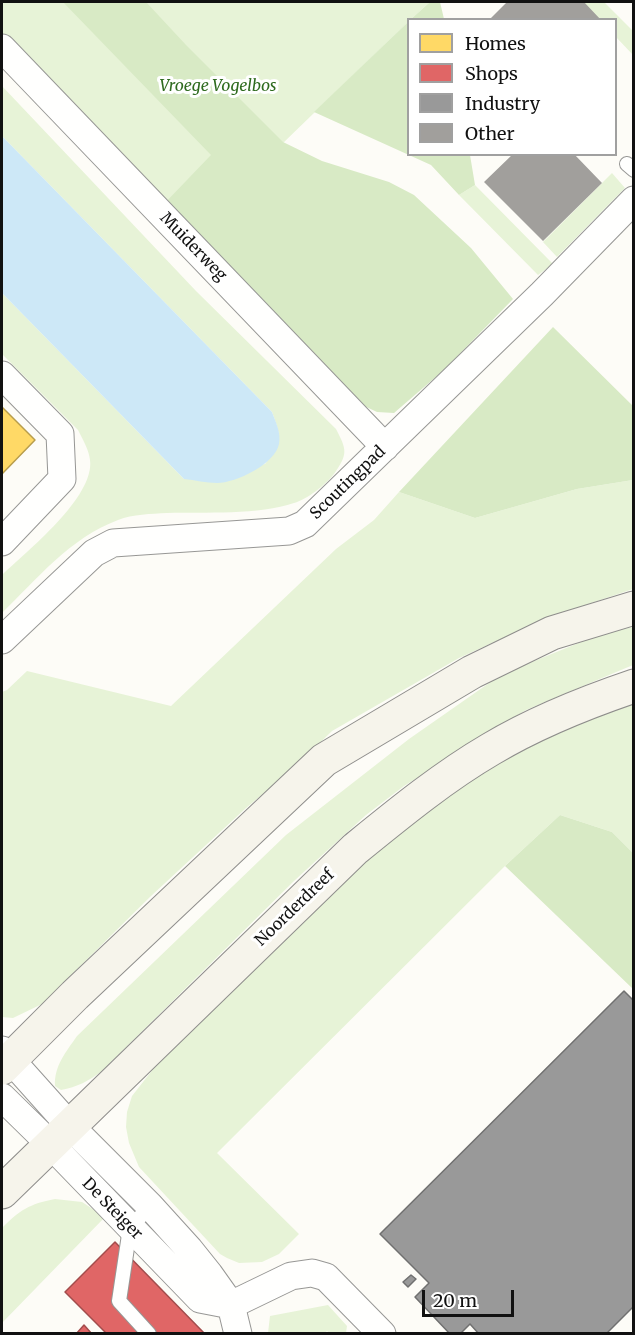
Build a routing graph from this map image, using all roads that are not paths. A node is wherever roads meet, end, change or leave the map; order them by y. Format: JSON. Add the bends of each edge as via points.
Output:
{"nodes":[{"id":1,"x":2,"y":48,"type":"edge"},
{"id":2,"x":633,"y":200,"type":"edge"},
{"id":3,"x":2,"y":375,"type":"edge"},
{"id":4,"x":385,"y":447,"type":"junction"},
{"id":5,"x":2,"y":542,"type":"edge"},
{"id":6,"x":633,"y":608,"type":"edge"},
{"id":7,"x":2,"y":640,"type":"edge"},
{"id":8,"x":633,"y":686,"type":"edge"},
{"id":9,"x":4,"y":1059,"type":"edge"},
{"id":10,"x":2,"y":1097,"type":"edge"},
{"id":11,"x":60,"y":1135,"type":"junction"},
{"id":12,"x":2,"y":1192,"type":"edge"},
{"id":13,"x":150,"y":1206,"type":"junction"},
{"id":14,"x":130,"y":1228,"type":"junction"},
{"id":15,"x":231,"y":1305,"type":"junction"},
{"id":16,"x":149,"y":1334,"type":"edge"},
{"id":17,"x":238,"y":1334,"type":"edge"},
{"id":18,"x":382,"y":1334,"type":"edge"}],
"edges":[{"from":1,"to":4,"type":"street","name":"Muiderweg"},
{"from":2,"to":4,"type":"street","name":"Scoutingpad"},
{"from":3,"to":5,"type":"street","via":[[60,434],[62,479]]},
{"from":4,"to":7,"type":"street","name":"Scoutingpad","via":[[306,524],[289,531],[113,543],[94,553]]},
{"from":6,"to":9,"type":"main road","via":[[552,633],[482,667],[324,760]]},
{"from":8,"to":11,"type":"main road","name":"Noorderdreef","via":[[531,727],[491,749],[403,810],[355,849]]},
{"from":9,"to":11,"type":"street"},
{"from":10,"to":11,"type":"street","name":"De Steiger"},
{"from":11,"to":12,"type":"main road","name":"Noorderdreef"},
{"from":11,"to":13,"type":"street","name":"De Steiger"},
{"from":11,"to":14,"type":"street","name":"De Steiger"},
{"from":13,"to":14,"type":"lane"},
{"from":13,"to":15,"type":"street","name":"De Steiger"},
{"from":14,"to":15,"type":"street","name":"De Steiger","via":[[200,1299]]},
{"from":14,"to":16,"type":"lane","via":[[119,1300]]},
{"from":15,"to":17,"type":"street","name":"De Steiger"},
{"from":15,"to":18,"type":"street","via":[[291,1276],[312,1273],[326,1276]]}]}
